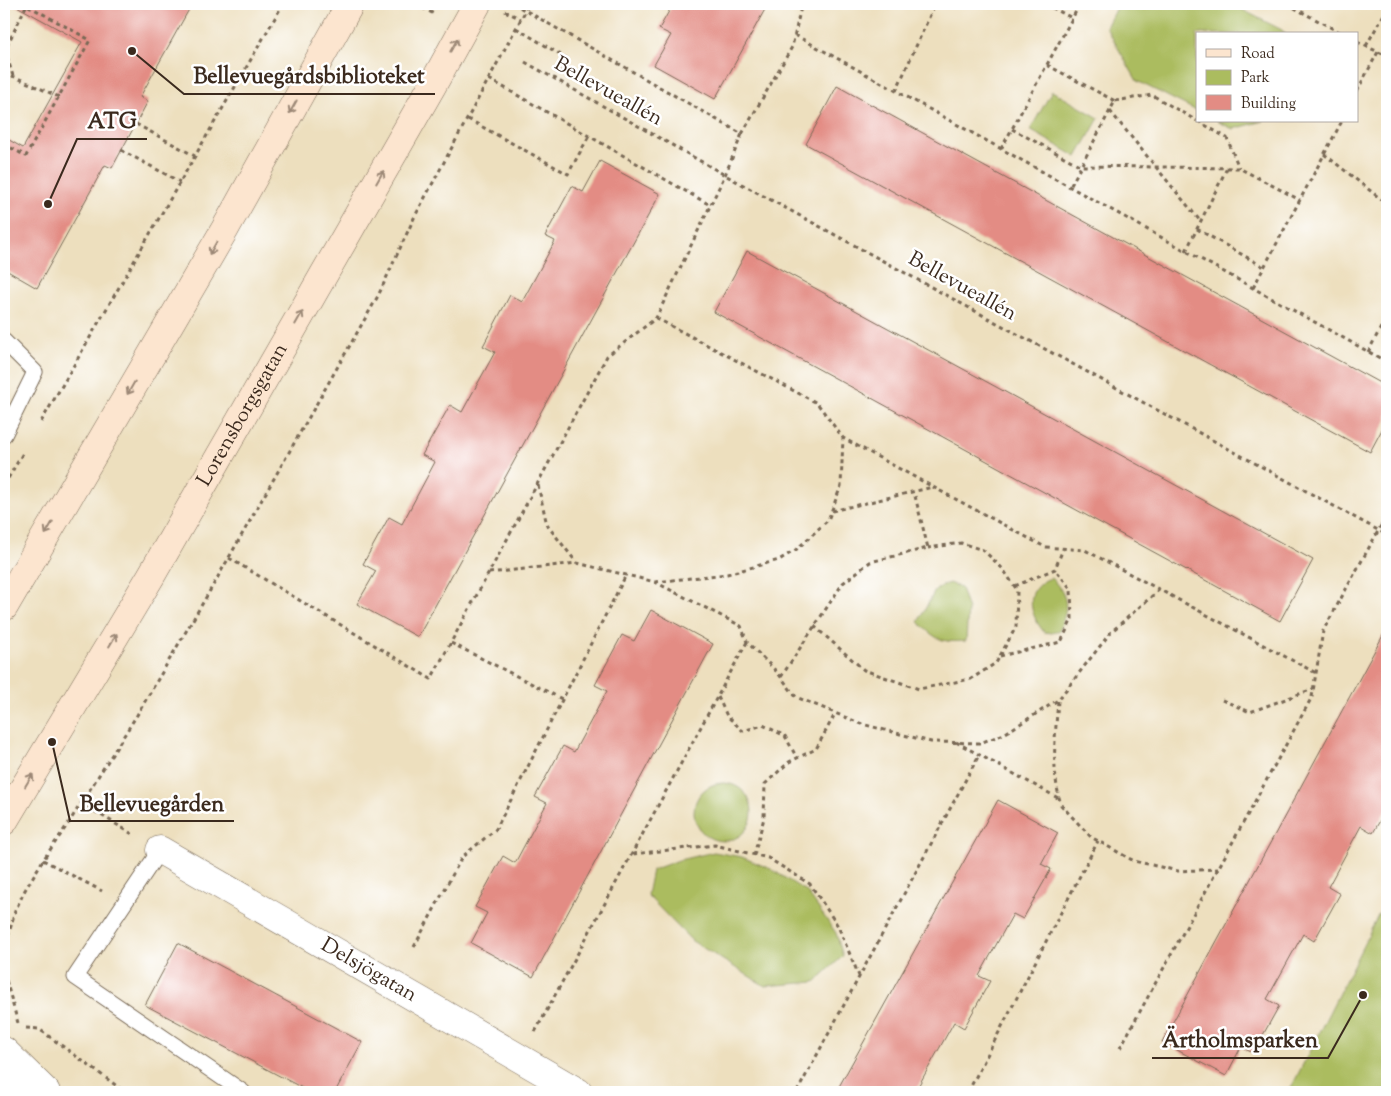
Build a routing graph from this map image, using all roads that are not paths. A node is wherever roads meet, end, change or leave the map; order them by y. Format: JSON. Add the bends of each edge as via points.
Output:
{"nodes":[{"id":1,"x":350,"y":4,"type":"edge"},
{"id":2,"x":488,"y":6,"type":"edge"},
{"id":3,"x":4,"y":341,"type":"edge"},
{"id":4,"x":4,"y":435,"type":"edge"},
{"id":5,"x":4,"y":607,"type":"edge"},
{"id":6,"x":4,"y":822,"type":"edge"},
{"id":7,"x":160,"y":850,"type":"joint"},
{"id":8,"x":4,"y":1051,"type":"edge"},
{"id":9,"x":4,"y":1085,"type":"edge"},
{"id":10,"x":19,"y":1092,"type":"edge"},
{"id":11,"x":46,"y":1092,"type":"edge"},
{"id":12,"x":243,"y":1092,"type":"edge"},
{"id":13,"x":578,"y":1092,"type":"edge"}],
"edges":[{"from":1,"to":5,"type":"main road","one_way":true,"via":[[225,229]]},
{"from":6,"to":2,"type":"main road","name":"Lorensborgsgatan","one_way":true,"via":[[156,568],[432,86]]},
{"from":3,"to":4,"type":"lane","via":[[35,372]]},
{"from":7,"to":12,"type":"lane","via":[[75,977]]},
{"from":7,"to":13,"type":"street","name":"Delsjögatan"},
{"from":8,"to":11,"type":"street"},
{"from":9,"to":10,"type":"street"}]}
